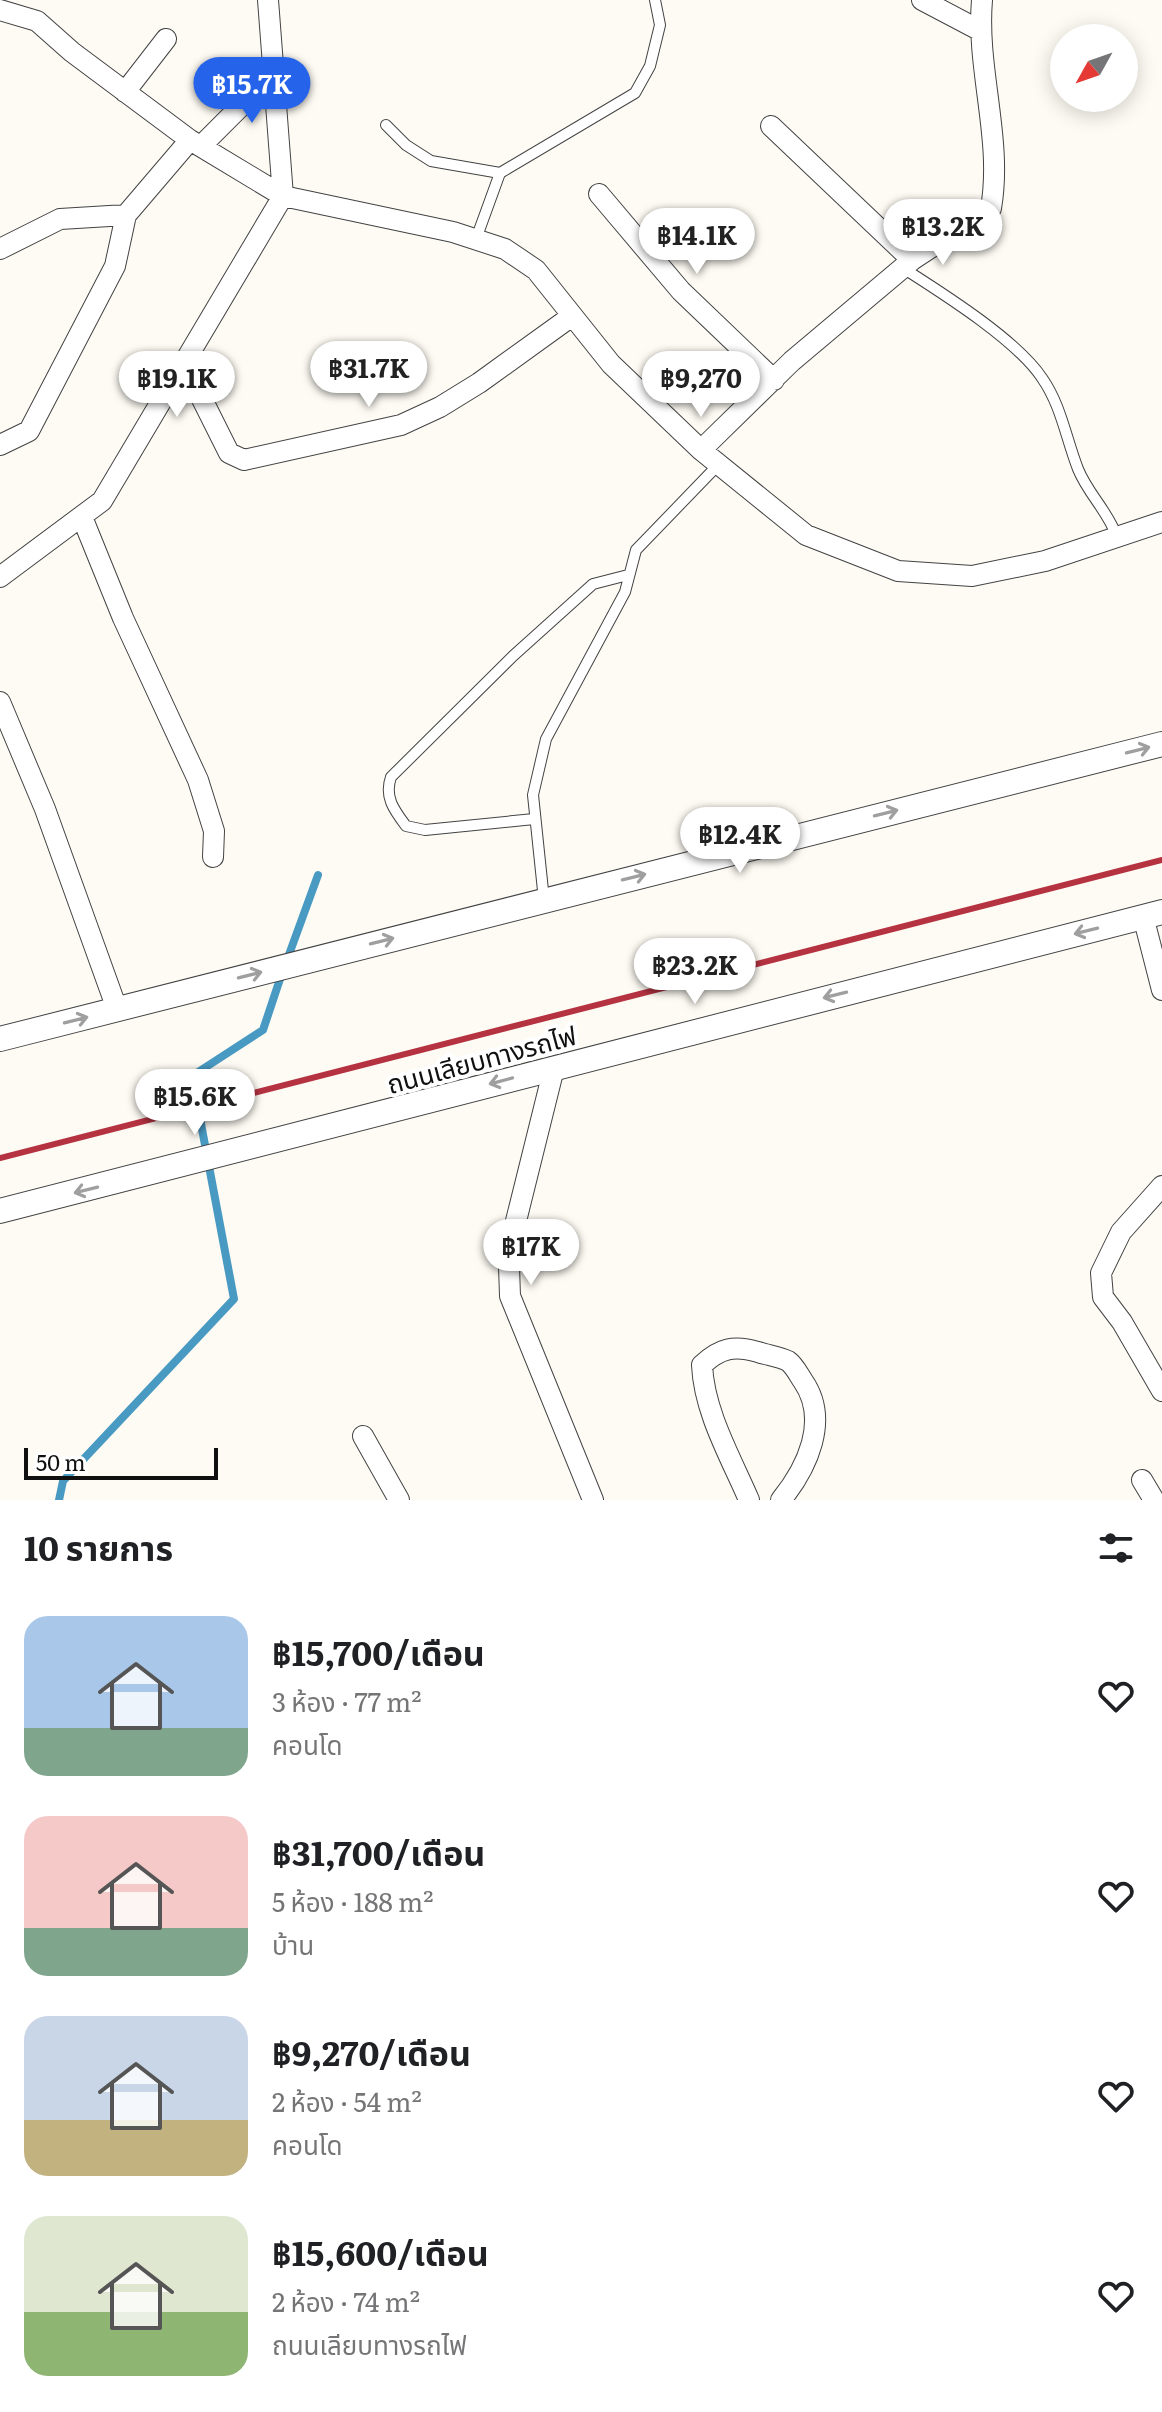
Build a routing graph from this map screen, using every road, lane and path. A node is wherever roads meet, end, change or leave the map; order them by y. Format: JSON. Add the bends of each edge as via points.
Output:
{"nodes":[{"id":1,"x":268,"y":0,"type":"edge"},
{"id":2,"x":655,"y":0,"type":"edge"},
{"id":3,"x":922,"y":0,"type":"edge"},
{"id":4,"x":982,"y":0,"type":"edge"},
{"id":5,"x":0,"y":10,"type":"edge"},
{"id":6,"x":979,"y":30,"type":"junction"},
{"id":7,"x":166,"y":39,"type":"dead end"},
{"id":8,"x":273,"y":74,"type":"junction"},
{"id":9,"x":125,"y":92,"type":"junction"},
{"id":10,"x":386,"y":125,"type":"dead end"},
{"id":11,"x":771,"y":126,"type":"dead end"},
{"id":12,"x":196,"y":143,"type":"junction"},
{"id":13,"x":500,"y":173,"type":"junction"},
{"id":14,"x":599,"y":194,"type":"dead end"},
{"id":15,"x":283,"y":196,"type":"junction"},
{"id":16,"x":126,"y":215,"type":"junction"},
{"id":17,"x":476,"y":239,"type":"junction"},
{"id":18,"x":0,"y":249,"type":"edge"},
{"id":19,"x":908,"y":264,"type":"junction"},
{"id":20,"x":572,"y":316,"type":"junction"},
{"id":21,"x":178,"y":373,"type":"junction"},
{"id":22,"x":774,"y":380,"type":"junction"},
{"id":23,"x":0,"y":445,"type":"edge"},
{"id":24,"x":701,"y":450,"type":"junction"},
{"id":25,"x":719,"y":464,"type":"junction"},
{"id":26,"x":82,"y":517,"type":"junction"},
{"id":27,"x":1162,"y":522,"type":"edge"},
{"id":28,"x":1117,"y":537,"type":"junction"},
{"id":29,"x":628,"y":575,"type":"junction"},
{"id":30,"x":0,"y":577,"type":"edge"},
{"id":31,"x":0,"y":702,"type":"edge"},
{"id":32,"x":1162,"y":744,"type":"edge"},
{"id":33,"x":534,"y":819,"type":"junction"},
{"id":34,"x":213,"y":857,"type":"dead end"},
{"id":35,"x":544,"y":900,"type":"junction"},
{"id":36,"x":1153,"y":914,"type":"edge"},
{"id":37,"x":1162,"y":990,"type":"edge"},
{"id":38,"x":117,"y":1009,"type":"junction"},
{"id":39,"x":0,"y":1039,"type":"edge"},
{"id":40,"x":554,"y":1068,"type":"junction"},
{"id":41,"x":1162,"y":1186,"type":"edge"},
{"id":42,"x":0,"y":1211,"type":"edge"},
{"id":43,"x":1162,"y":1391,"type":"edge"},
{"id":44,"x":363,"y":1436,"type":"dead end"},
{"id":45,"x":1142,"y":1480,"type":"dead end"},
{"id":46,"x":399,"y":1500,"type":"edge"},
{"id":47,"x":593,"y":1500,"type":"edge"},
{"id":48,"x":749,"y":1500,"type":"edge"},
{"id":49,"x":781,"y":1500,"type":"edge"},
{"id":50,"x":1154,"y":1500,"type":"edge"}],
"edges":[{"from":1,"to":8,"type":"street"},
{"from":2,"to":13,"type":"lane","via":[[660,25],[650,66],[635,93]]},
{"from":3,"to":6,"type":"street"},
{"from":4,"to":6,"type":"street"},
{"from":5,"to":9,"type":"street","via":[[37,21]]},
{"from":6,"to":19,"type":"street","via":[[996,182],[991,208]]},
{"from":7,"to":9,"type":"street"},
{"from":8,"to":12,"type":"street"},
{"from":8,"to":15,"type":"street"},
{"from":9,"to":12,"type":"street"},
{"from":10,"to":13,"type":"lane","via":[[431,161]]},
{"from":11,"to":19,"type":"street"},
{"from":12,"to":15,"type":"street"},
{"from":12,"to":16,"type":"street"},
{"from":13,"to":17,"type":"lane"},
{"from":14,"to":22,"type":"street","via":[[681,291]]},
{"from":15,"to":17,"type":"street"},
{"from":15,"to":21,"type":"street"},
{"from":16,"to":18,"type":"street","via":[[60,219]]},
{"from":16,"to":23,"type":"street","via":[[115,266],[29,431]]},
{"from":17,"to":20,"type":"street","via":[[505,249],[536,270]]},
{"from":19,"to":22,"type":"street"},
{"from":19,"to":28,"type":"lane","via":[[1013,347],[1042,377],[1066,426],[1078,468],[1111,518]]},
{"from":20,"to":21,"type":"street","via":[[479,383],[401,425],[244,460],[229,453],[201,397]]},
{"from":20,"to":24,"type":"street","via":[[611,364]]},
{"from":21,"to":26,"type":"street","via":[[102,501]]},
{"from":22,"to":24,"type":"street"},
{"from":24,"to":25,"type":"street"},
{"from":25,"to":28,"type":"street","via":[[806,535],[898,571],[972,576],[1045,561]]},
{"from":25,"to":29,"type":"lane","via":[[636,550]]},
{"from":26,"to":30,"type":"street"},
{"from":26,"to":34,"type":"street","via":[[198,780],[214,831]]},
{"from":27,"to":28,"type":"street"},
{"from":29,"to":33,"type":"lane","via":[[625,592],[546,739],[534,786]]},
{"from":29,"to":33,"type":"lane","via":[[593,584],[402,766],[387,789],[406,826],[425,830]]},
{"from":31,"to":38,"type":"street"},
{"from":35,"to":32,"type":"street","one_way":true},
{"from":33,"to":35,"type":"lane"},
{"from":38,"to":35,"type":"street","one_way":true},
{"from":36,"to":37,"type":"street"},
{"from":36,"to":40,"type":"street","name":"ถนนเลียบทางรถไฟ","one_way":true},
{"from":39,"to":38,"type":"street","one_way":true},
{"from":40,"to":42,"type":"street","name":"ถนนเลียบทางรถไฟ","one_way":true},
{"from":40,"to":47,"type":"street","via":[[512,1237],[510,1296]]},
{"from":41,"to":43,"type":"street","via":[[1121,1232],[1101,1273],[1103,1297]]},
{"from":44,"to":46,"type":"street"},
{"from":45,"to":50,"type":"street"},
{"from":48,"to":49,"type":"street","via":[[719,1433],[702,1365],[716,1352],[745,1348],[789,1362],[806,1386],[815,1420],[809,1456]]}]}
